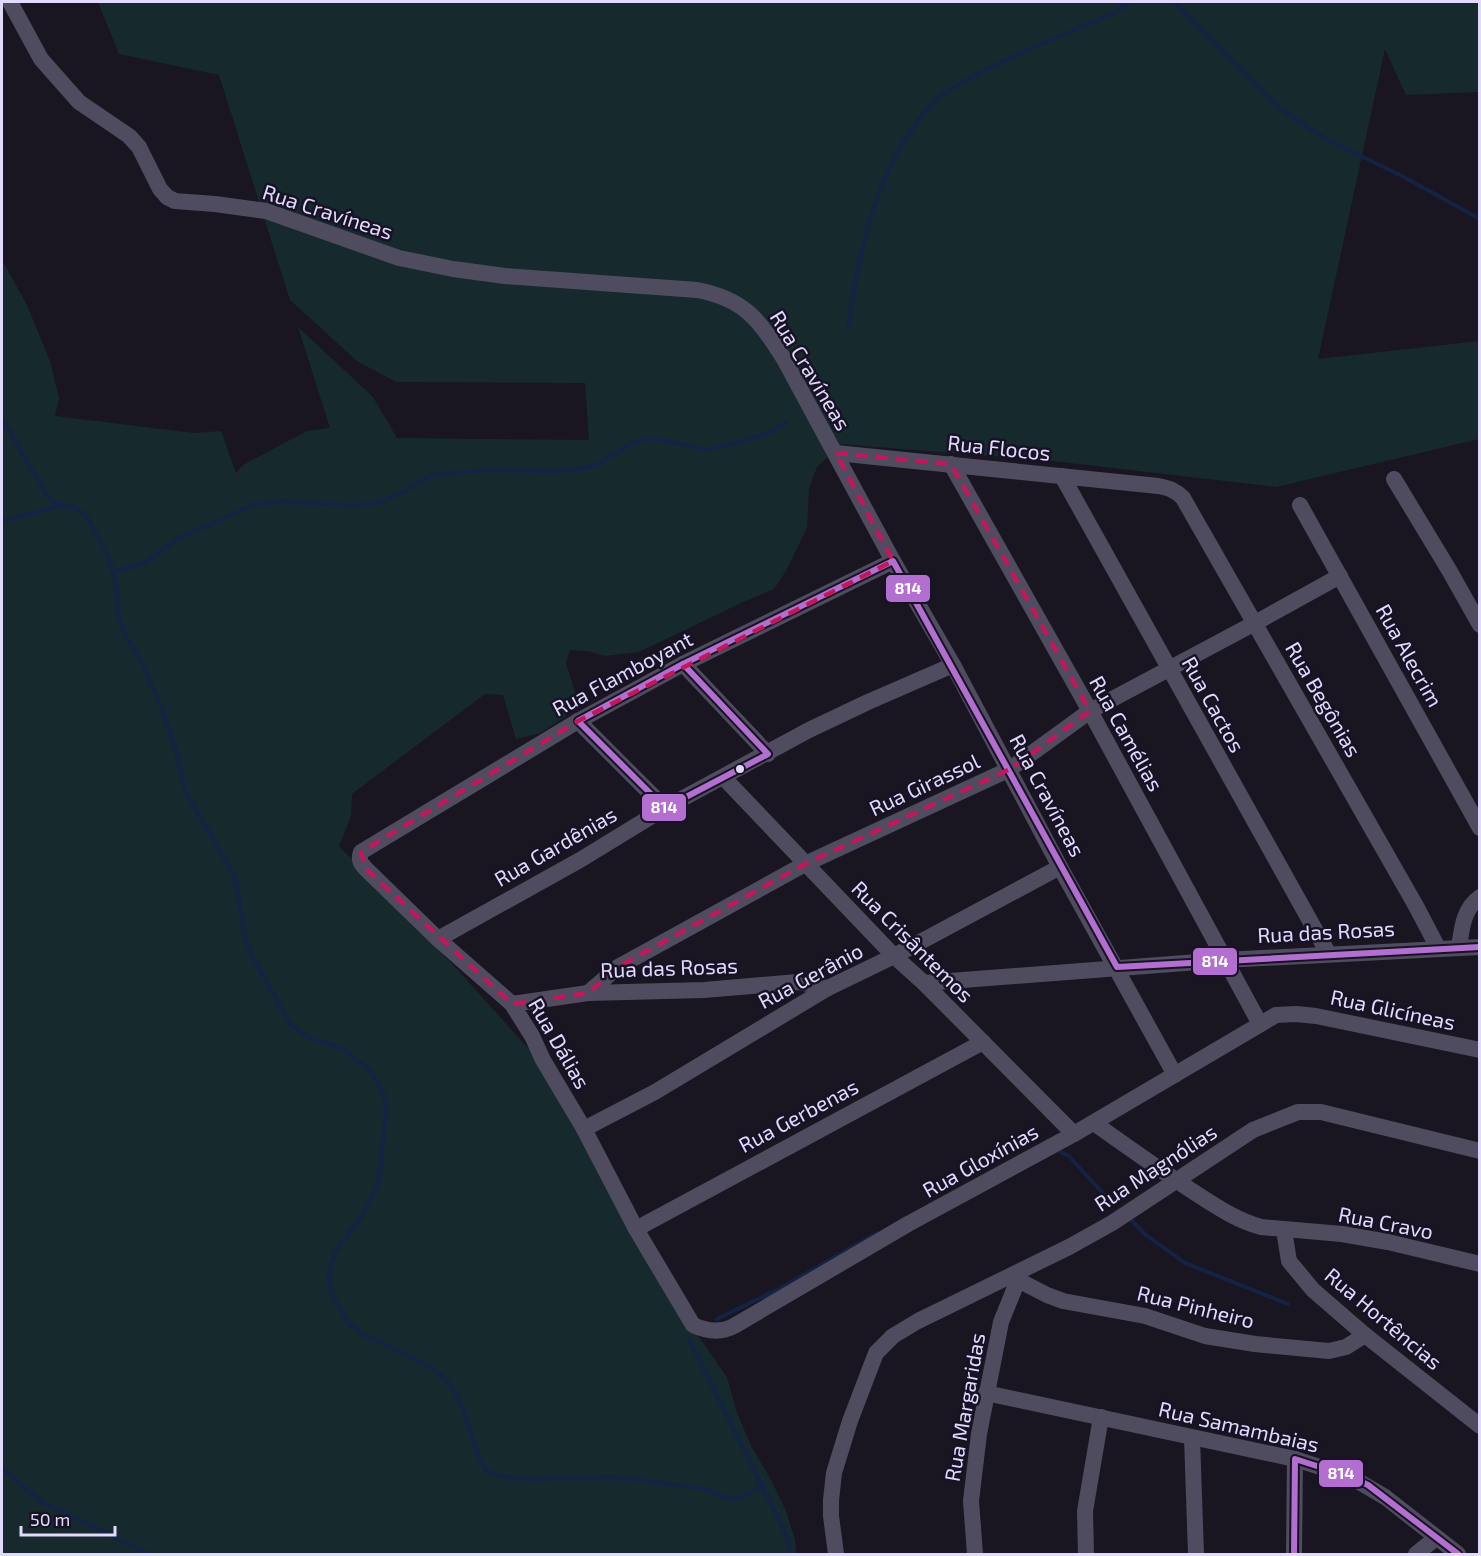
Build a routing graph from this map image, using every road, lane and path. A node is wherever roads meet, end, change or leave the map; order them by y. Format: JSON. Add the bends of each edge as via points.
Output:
{"nodes":[{"id":1,"x":10,"y":2,"type":"edge"},
{"id":2,"x":836,"y":453,"type":"junction"},
{"id":3,"x":951,"y":464,"type":"junction"},
{"id":4,"x":1062,"y":476,"type":"junction"},
{"id":5,"x":1394,"y":480,"type":"dead end"},
{"id":6,"x":1158,"y":486,"type":"joint"},
{"id":7,"x":1300,"y":505,"type":"dead end"},
{"id":8,"x":893,"y":561,"type":"junction"},
{"id":9,"x":1340,"y":576,"type":"junction"},
{"id":10,"x":1255,"y":623,"type":"junction"},
{"id":11,"x":1479,"y":625,"type":"edge"},
{"id":12,"x":683,"y":664,"type":"junction"},
{"id":13,"x":953,"y":665,"type":"junction"},
{"id":14,"x":1169,"y":670,"type":"junction"},
{"id":15,"x":1090,"y":711,"type":"junction"},
{"id":16,"x":578,"y":721,"type":"junction"},
{"id":17,"x":768,"y":754,"type":"junction"},
{"id":18,"x":1010,"y":769,"type":"junction"},
{"id":19,"x":723,"y":777,"type":"junction"},
{"id":20,"x":665,"y":808,"type":"junction"},
{"id":21,"x":1479,"y":828,"type":"edge"},
{"id":22,"x":381,"y":840,"type":"joint"},
{"id":23,"x":805,"y":864,"type":"junction"},
{"id":24,"x":1060,"y":867,"type":"junction"},
{"id":25,"x":1475,"y":901,"type":"edge"},
{"id":26,"x":438,"y":939,"type":"junction"},
{"id":27,"x":1479,"y":946,"type":"edge"},
{"id":28,"x":1459,"y":947,"type":"junction"},
{"id":29,"x":1438,"y":948,"type":"junction"},
{"id":30,"x":1328,"y":953,"type":"junction"},
{"id":31,"x":894,"y":956,"type":"junction"},
{"id":32,"x":1224,"y":960,"type":"junction"},
{"id":33,"x":1117,"y":967,"type":"junction"},
{"id":34,"x":924,"y":983,"type":"junction"},
{"id":35,"x":828,"y":988,"type":"junction"},
{"id":36,"x":588,"y":993,"type":"junction"},
{"id":37,"x":512,"y":1004,"type":"junction"},
{"id":38,"x":1296,"y":1014,"type":"joint"},
{"id":39,"x":1260,"y":1024,"type":"junction"},
{"id":40,"x":983,"y":1042,"type":"junction"},
{"id":41,"x":1479,"y":1050,"type":"edge"},
{"id":42,"x":1175,"y":1075,"type":"junction"},
{"id":43,"x":1094,"y":1123,"type":"junction"},
{"id":44,"x":584,"y":1129,"type":"junction"},
{"id":45,"x":1074,"y":1134,"type":"junction"},
{"id":46,"x":1479,"y":1151,"type":"edge"},
{"id":47,"x":1176,"y":1181,"type":"junction"},
{"id":48,"x":636,"y":1229,"type":"junction"},
{"id":49,"x":1284,"y":1230,"type":"junction"},
{"id":50,"x":1479,"y":1264,"type":"edge"},
{"id":51,"x":1014,"y":1278,"type":"junction"},
{"id":52,"x":686,"y":1317,"type":"joint"},
{"id":53,"x":1365,"y":1335,"type":"junction"},
{"id":54,"x":986,"y":1393,"type":"junction"},
{"id":55,"x":1101,"y":1417,"type":"junction"},
{"id":56,"x":1479,"y":1426,"type":"edge"},
{"id":57,"x":1192,"y":1438,"type":"junction"},
{"id":58,"x":1295,"y":1459,"type":"junction"},
{"id":59,"x":1436,"y":1538,"type":"junction"},
{"id":60,"x":836,"y":1554,"type":"edge"},
{"id":61,"x":975,"y":1554,"type":"edge"},
{"id":62,"x":1086,"y":1554,"type":"edge"},
{"id":63,"x":1196,"y":1554,"type":"edge"},
{"id":64,"x":1294,"y":1554,"type":"edge"},
{"id":65,"x":1416,"y":1554,"type":"edge"},
{"id":66,"x":1458,"y":1554,"type":"edge"}],
"edges":[{"from":1,"to":2,"type":"street","name":"Rua Cravíneas","via":[[41,59],[79,102],[129,136],[139,147],[160,189],[176,201],[266,211],[399,258],[453,269],[713,293],[738,303],[765,329]]},
{"from":2,"to":3,"type":"street","name":"Rua Flocos"},
{"from":2,"to":8,"type":"street","name":"Rua Cravíneas"},
{"from":3,"to":4,"type":"street","name":"Rua Flocos"},
{"from":3,"to":15,"type":"street","name":"Rua Camélias"},
{"from":4,"to":6,"type":"street","name":"Rua Flocos"},
{"from":4,"to":14,"type":"street","name":"Rua Cactos"},
{"from":5,"to":11,"type":"street"},
{"from":6,"to":10,"type":"street","name":"Rua Begônias","via":[[1172,489],[1183,498]]},
{"from":7,"to":9,"type":"street","name":"Rua Alecrim"},
{"from":8,"to":12,"type":"street","name":"Rua Flamboyant"},
{"from":8,"to":13,"type":"street","name":"Rua Cravíneas"},
{"from":9,"to":10,"type":"street","name":"Rua Girassol"},
{"from":9,"to":21,"type":"street","name":"Rua Alecrim"},
{"from":10,"to":14,"type":"street","name":"Rua Girassol"},
{"from":10,"to":29,"type":"street","name":"Rua Begônias"},
{"from":12,"to":16,"type":"street","name":"Rua Flamboyant"},
{"from":12,"to":17,"type":"street"},
{"from":13,"to":17,"type":"street","name":"Rua Gardênias","via":[[809,730]]},
{"from":13,"to":18,"type":"street","name":"Rua Cravíneas"},
{"from":14,"to":15,"type":"street","name":"Rua Girassol"},
{"from":14,"to":30,"type":"street","name":"Rua Cactos"},
{"from":15,"to":18,"type":"street","name":"Rua Girassol"},
{"from":15,"to":32,"type":"street","name":"Rua Camélias"},
{"from":16,"to":20,"type":"street"},
{"from":16,"to":22,"type":"street","name":"Rua Flamboyant"},
{"from":17,"to":19,"type":"street","name":"Rua Gardênias"},
{"from":18,"to":23,"type":"street","name":"Rua Girassol"},
{"from":18,"to":24,"type":"street","name":"Rua Cravíneas"},
{"from":19,"to":20,"type":"street","name":"Rua Gardênias"},
{"from":19,"to":23,"type":"street","name":"Rua Crisântemos"},
{"from":20,"to":26,"type":"street","name":"Rua Gardênias"},
{"from":22,"to":26,"type":"street","name":"Rua Dálias","via":[[361,852],[359,860]]},
{"from":23,"to":31,"type":"street","name":"Rua Crisântemos"},
{"from":23,"to":36,"type":"street","name":"Rua Girassol","via":[[618,967]]},
{"from":24,"to":31,"type":"street","name":"Rua Gerânio"},
{"from":24,"to":33,"type":"street","name":"Rua Cravíneas"},
{"from":25,"to":28,"type":"street","via":[[1464,917]]},
{"from":26,"to":37,"type":"street","name":"Rua Dálias"},
{"from":27,"to":28,"type":"street","name":"Rua das Rosas"},
{"from":28,"to":29,"type":"street","name":"Rua das Rosas"},
{"from":29,"to":30,"type":"street","name":"Rua das Rosas"},
{"from":30,"to":32,"type":"street","name":"Rua das Rosas"},
{"from":31,"to":34,"type":"street","name":"Rua Crisântemos"},
{"from":31,"to":35,"type":"street","name":"Rua Gerânio"},
{"from":32,"to":33,"type":"street","name":"Rua das Rosas"},
{"from":32,"to":39,"type":"street","name":"Rua Camélias"},
{"from":33,"to":34,"type":"street","name":"Rua das Rosas"},
{"from":33,"to":42,"type":"street","name":"Rua Cravíneas"},
{"from":34,"to":40,"type":"street","name":"Rua Crisântemos"},
{"from":35,"to":36,"type":"street","name":"Rua das Rosas","via":[[798,982],[704,990]]},
{"from":35,"to":44,"type":"street","name":"Rua Gerânio","via":[[655,1092]]},
{"from":36,"to":37,"type":"street","name":"Rua das Rosas"},
{"from":37,"to":44,"type":"street","name":"Rua Dálias"},
{"from":38,"to":39,"type":"street","name":"Rua Gloxínias","via":[[1276,1015]]},
{"from":38,"to":41,"type":"street","name":"Rua Glicíneas"},
{"from":39,"to":42,"type":"street","name":"Rua Gloxínias"},
{"from":40,"to":45,"type":"street","name":"Rua Crisântemos"},
{"from":40,"to":48,"type":"street","name":"Rua Gerbenas"},
{"from":42,"to":43,"type":"street","name":"Rua Gloxínias"},
{"from":43,"to":45,"type":"street","name":"Rua Gloxínias"},
{"from":43,"to":47,"type":"street","name":"Rua Cravo"},
{"from":44,"to":48,"type":"street","name":"Rua Dálias"},
{"from":45,"to":52,"type":"street","name":"Rua Gloxínias","via":[[908,1224],[727,1330],[693,1325]]},
{"from":46,"to":47,"type":"street","name":"Rua Magnólias","via":[[1320,1112],[1298,1112],[1253,1130]]},
{"from":47,"to":49,"type":"street","name":"Rua Cravo","via":[[1232,1216],[1250,1224]]},
{"from":47,"to":51,"type":"street","name":"Rua Magnólias","via":[[1112,1223]]},
{"from":48,"to":52,"type":"street","name":"Rua Dálias"},
{"from":49,"to":50,"type":"street","name":"Rua Cravo","via":[[1388,1242]]},
{"from":49,"to":53,"type":"street","name":"Rua Hortências","via":[[1289,1261],[1299,1274]]},
{"from":51,"to":53,"type":"street","name":"Rua Pinheiro","via":[[1063,1301],[1145,1316],[1205,1336],[1329,1351],[1346,1347]]},
{"from":51,"to":54,"type":"street","name":"Rua Margaridas"},
{"from":51,"to":60,"type":"street","name":"Rua Magnólias","via":[[918,1321],[893,1336],[876,1353],[834,1473],[831,1516]]},
{"from":53,"to":56,"type":"street","name":"Rua Hortências"},
{"from":54,"to":55,"type":"street","name":"Rua Samambaias"},
{"from":54,"to":61,"type":"street","name":"Rua Margaridas","via":[[971,1501]]},
{"from":55,"to":57,"type":"street","name":"Rua Samambaias"},
{"from":55,"to":62,"type":"street","via":[[1085,1511]]},
{"from":57,"to":58,"type":"street","name":"Rua Samambaias"},
{"from":57,"to":63,"type":"street"},
{"from":58,"to":59,"type":"street","name":"Rua Samambaias","via":[[1368,1485]]},
{"from":58,"to":64,"type":"street"},
{"from":59,"to":65,"type":"street"},
{"from":59,"to":66,"type":"street","name":"Rua Samambaias"}]}
